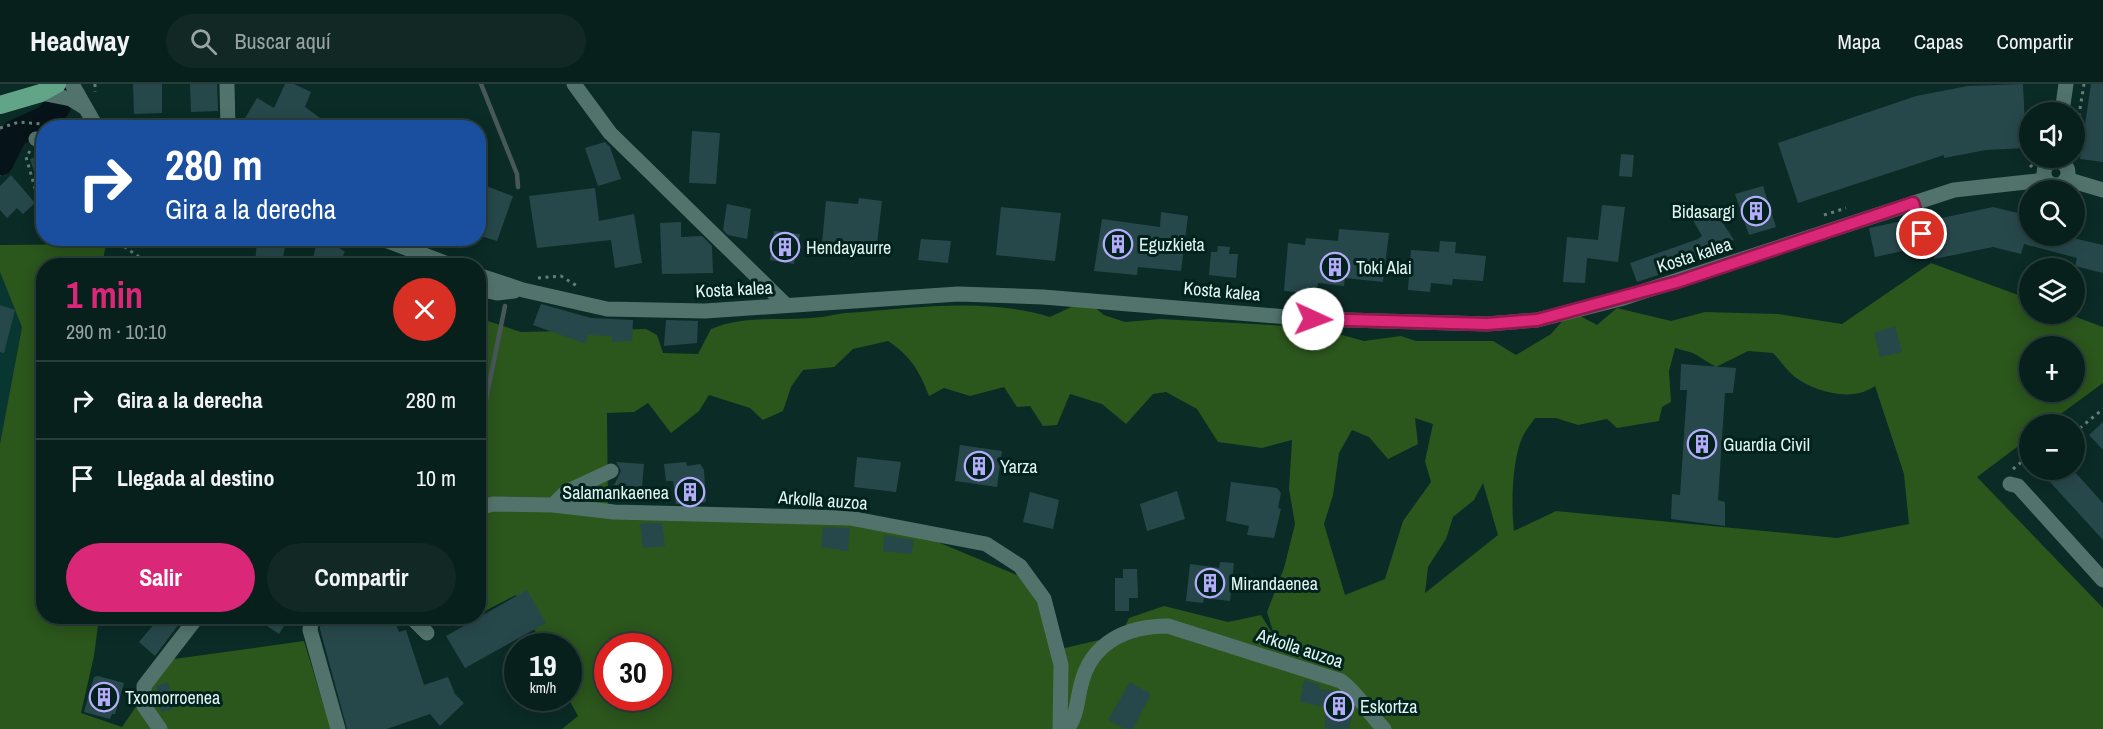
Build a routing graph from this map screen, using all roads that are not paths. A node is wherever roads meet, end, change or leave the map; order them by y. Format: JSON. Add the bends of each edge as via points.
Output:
{"nodes":[{"id":1,"x":57,"y":84,"type":"edge"},
{"id":2,"x":86,"y":84,"type":"edge"},
{"id":3,"x":227,"y":84,"type":"edge"},
{"id":4,"x":574,"y":84,"type":"edge"},
{"id":5,"x":2066,"y":84,"type":"edge"},
{"id":6,"x":36,"y":95,"type":"junction"},
{"id":7,"x":76,"y":97,"type":"edge"},
{"id":8,"x":2063,"y":102,"type":"edge"},
{"id":9,"x":0,"y":105,"type":"edge"},
{"id":10,"x":92,"y":120,"type":"edge"},
{"id":11,"x":228,"y":120,"type":"edge"},
{"id":12,"x":2044,"y":168,"type":"edge"},
{"id":13,"x":2067,"y":168,"type":"edge"},
{"id":14,"x":2066,"y":179,"type":"joint"},
{"id":15,"x":2045,"y":180,"type":"edge"},
{"id":16,"x":2019,"y":183,"type":"edge"},
{"id":17,"x":2103,"y":190,"type":"edge"},
{"id":18,"x":1913,"y":203,"type":"junction"},
{"id":19,"x":401,"y":246,"type":"edge"},
{"id":20,"x":1926,"y":250,"type":"dead end"},
{"id":21,"x":432,"y":258,"type":"edge"},
{"id":22,"x":486,"y":278,"type":"edge"},
{"id":23,"x":523,"y":290,"type":"junction"},
{"id":24,"x":486,"y":291,"type":"edge"},
{"id":25,"x":786,"y":305,"type":"junction"},
{"id":26,"x":611,"y":471,"type":"dead end"},
{"id":27,"x":2010,"y":484,"type":"road end"},
{"id":28,"x":553,"y":505,"type":"junction"},
{"id":29,"x":486,"y":506,"type":"edge"},
{"id":30,"x":2103,"y":580,"type":"edge"},
{"id":31,"x":192,"y":624,"type":"edge"},
{"id":32,"x":311,"y":624,"type":"edge"},
{"id":33,"x":418,"y":624,"type":"edge"},
{"id":34,"x":427,"y":633,"type":"dead end"},
{"id":35,"x":160,"y":729,"type":"edge"},
{"id":36,"x":338,"y":729,"type":"edge"},
{"id":37,"x":1060,"y":729,"type":"edge"},
{"id":38,"x":1067,"y":729,"type":"edge"},
{"id":39,"x":1384,"y":729,"type":"edge"}],
"edges":[{"from":1,"to":6,"type":"main road"},
{"from":2,"to":7,"type":"street"},
{"from":3,"to":11,"type":"street"},
{"from":4,"to":25,"type":"street","via":[[610,133]]},
{"from":5,"to":8,"type":"street"},
{"from":6,"to":7,"type":"street"},
{"from":6,"to":9,"type":"main road"},
{"from":7,"to":10,"type":"street"},
{"from":12,"to":15,"type":"street"},
{"from":13,"to":14,"type":"street"},
{"from":14,"to":17,"type":"street"},
{"from":16,"to":18,"type":"street","name":"Kosta kalea","via":[[1954,190]]},
{"from":18,"to":20,"type":"street"},
{"from":18,"to":25,"type":"street","name":"Kosta kalea","via":[[1663,286],[1537,320],[1487,324],[1313,319],[958,294]]},
{"from":19,"to":21,"type":"street"},
{"from":22,"to":23,"type":"street"},
{"from":23,"to":24,"type":"street"},
{"from":23,"to":25,"type":"street","name":"Kosta kalea","via":[[607,309],[705,311]]},
{"from":26,"to":28,"type":"street","via":[[566,492]]},
{"from":27,"to":30,"type":"street","via":[[2018,486]]},
{"from":28,"to":29,"type":"street","name":"Arkolla auzoa"},
{"from":28,"to":37,"type":"street","name":"Arkolla auzoa","via":[[614,512],[850,518],[986,543],[1020,566],[1044,599],[1061,665]]},
{"from":31,"to":35,"type":"street","via":[[144,686],[144,706]]},
{"from":32,"to":36,"type":"street"},
{"from":33,"to":34,"type":"street"},
{"from":38,"to":39,"type":"street","name":"Arkolla auzoa","via":[[1073,722],[1081,682],[1095,656],[1115,635],[1150,626],[1168,626],[1341,681],[1354,691]]}]}
